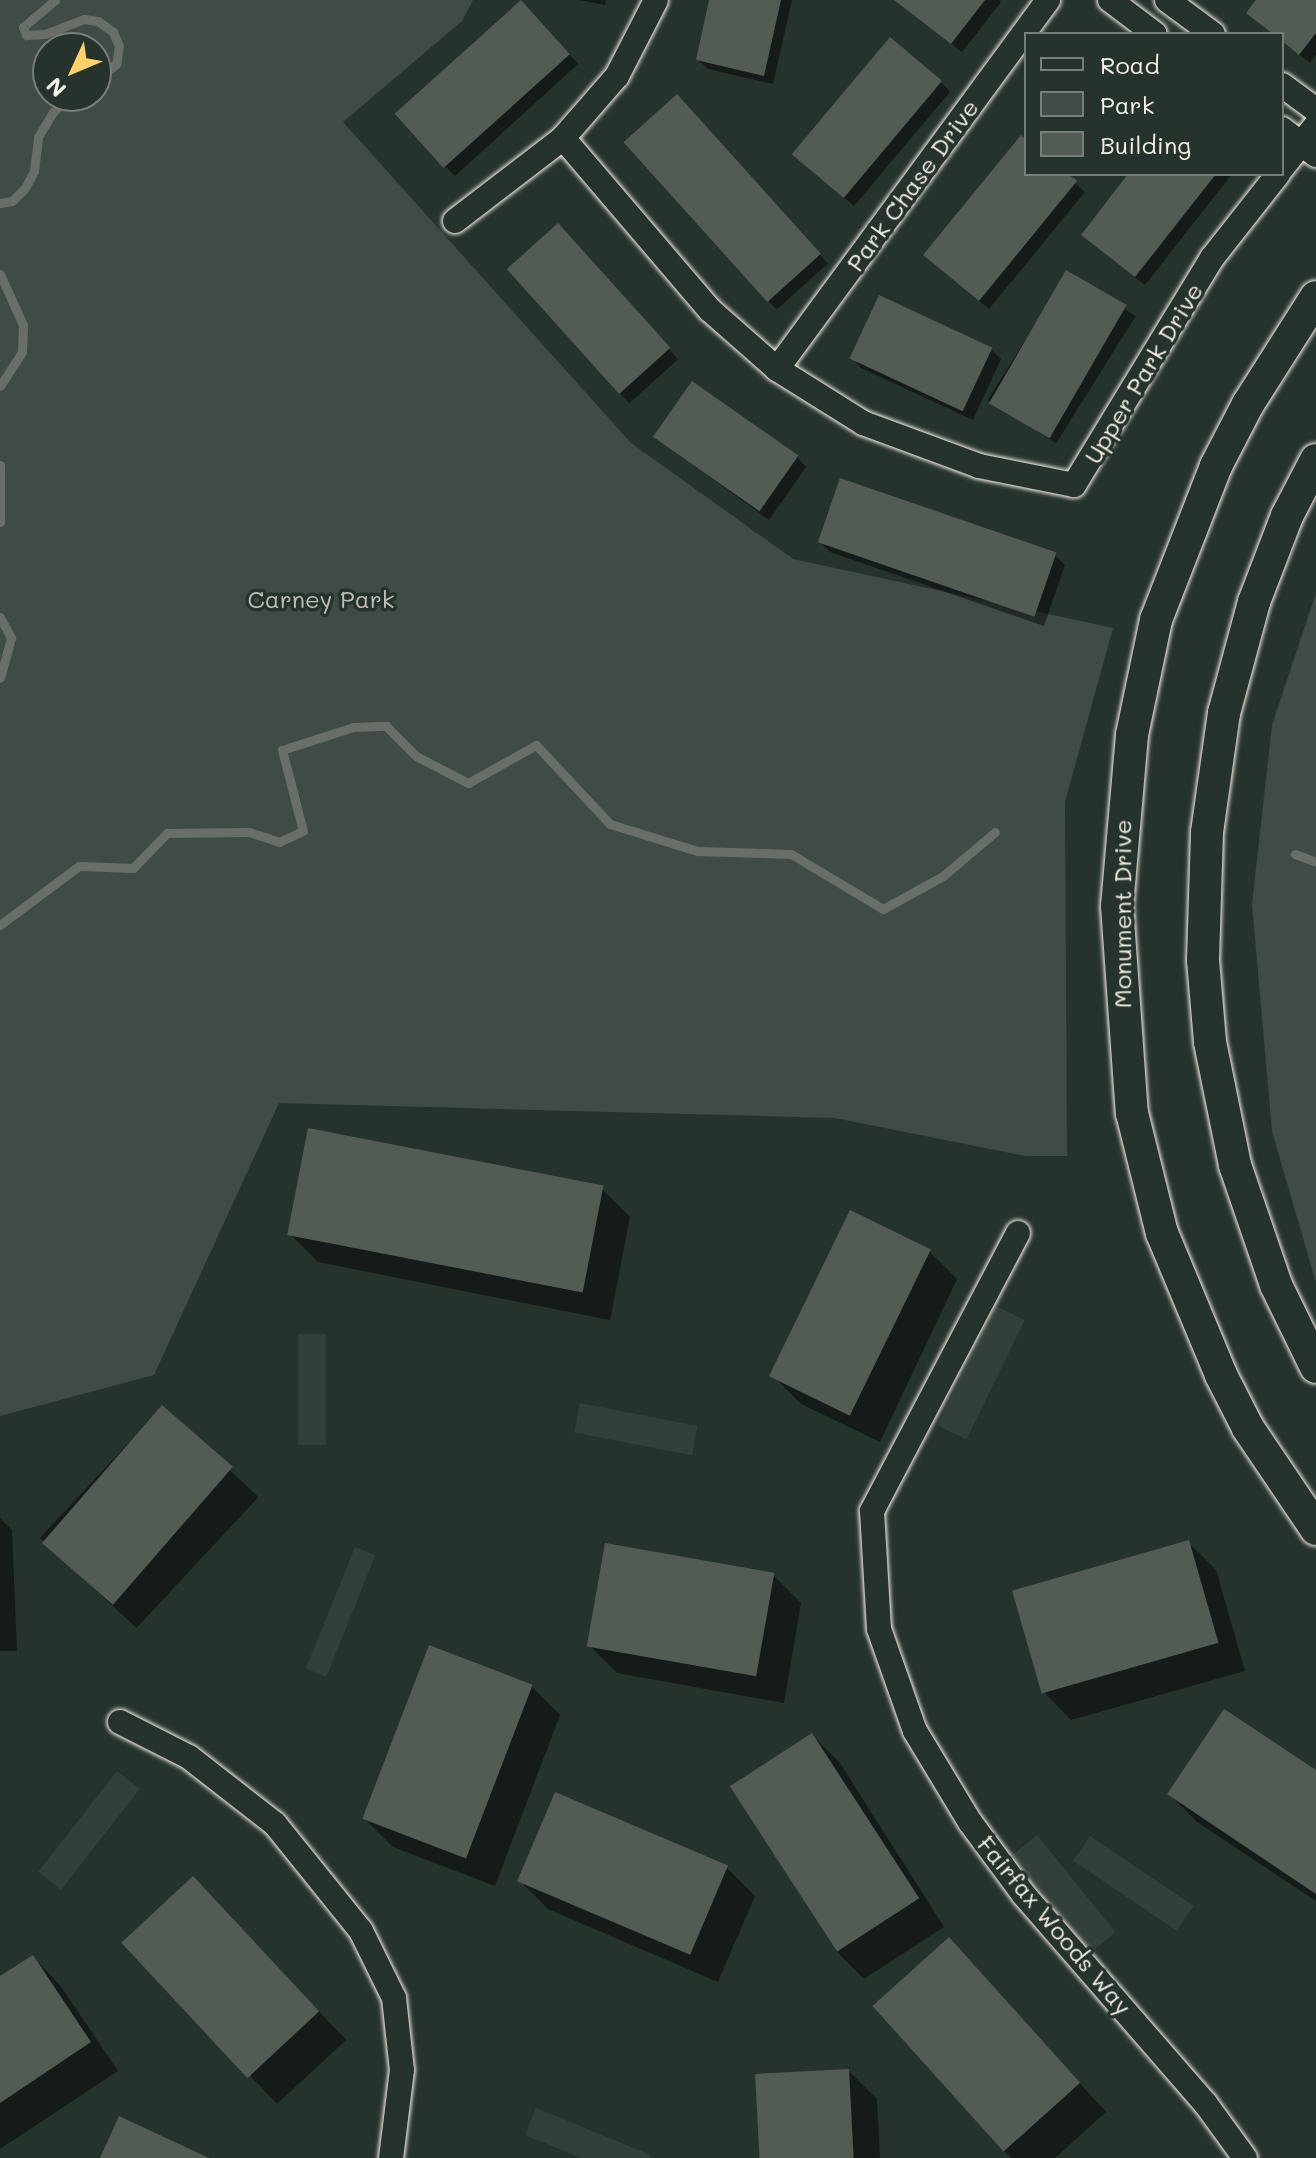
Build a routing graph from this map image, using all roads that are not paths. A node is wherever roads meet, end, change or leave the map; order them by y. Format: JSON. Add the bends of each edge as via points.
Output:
{"nodes":[{"id":1,"x":656,"y":0,"type":"edge"},
{"id":2,"x":1048,"y":0,"type":"edge"},
{"id":3,"x":1110,"y":0,"type":"edge"},
{"id":4,"x":1167,"y":0,"type":"edge"},
{"id":5,"x":1024,"y":32,"type":"edge"},
{"id":6,"x":1152,"y":32,"type":"edge"},
{"id":7,"x":1210,"y":32,"type":"edge"},
{"id":8,"x":1024,"y":33,"type":"edge"},
{"id":9,"x":1284,"y":86,"type":"edge"},
{"id":10,"x":1316,"y":110,"type":"edge"},
{"id":11,"x":563,"y":138,"type":"junction"},
{"id":12,"x":1304,"y":138,"type":"edge"},
{"id":13,"x":1284,"y":165,"type":"edge"},
{"id":14,"x":1276,"y":176,"type":"edge"},
{"id":15,"x":455,"y":221,"type":"dead end"},
{"id":16,"x":1316,"y":297,"type":"edge"},
{"id":17,"x":777,"y":369,"type":"junction"},
{"id":18,"x":1316,"y":460,"type":"edge"},
{"id":19,"x":1018,"y":1233,"type":"dead end"},
{"id":20,"x":1316,"y":1367,"type":"edge"},
{"id":21,"x":1316,"y":1529,"type":"edge"},
{"id":22,"x":120,"y":1722,"type":"dead end"},
{"id":23,"x":391,"y":2158,"type":"edge"},
{"id":24,"x":1245,"y":2158,"type":"edge"}],
"edges":[{"from":1,"to":11,"type":"street","via":[[617,76]]},
{"from":2,"to":5,"type":"street","name":"Park Chase Drive"},
{"from":3,"to":6,"type":"street"},
{"from":4,"to":7,"type":"street"},
{"from":8,"to":17,"type":"street","name":"Park Chase Drive"},
{"from":9,"to":10,"type":"street"},
{"from":11,"to":15,"type":"street"},
{"from":11,"to":17,"type":"street","name":"Upper Park Drive","via":[[710,310]]},
{"from":12,"to":13,"type":"street"},
{"from":14,"to":17,"type":"street","name":"Upper Park Drive","via":[[1212,258],[1074,485],[979,466],[863,423]]},
{"from":16,"to":21,"type":"main road","name":"Monument Drive","via":[[1255,392],[1216,466],[1156,620],[1132,735],[1117,906],[1132,1113],[1162,1233],[1248,1428]]},
{"from":18,"to":20,"type":"main road","via":[[1287,516],[1254,602],[1224,713],[1207,833],[1203,960],[1210,1042],[1235,1165],[1276,1285]]},
{"from":19,"to":24,"type":"street","name":"Fairfax Woods Way","via":[[872,1511],[879,1629],[915,1731],[970,1822],[1024,1895],[1205,2103]]},
{"from":22,"to":23,"type":"street","via":[[189,1757],[275,1824],[361,1931],[394,1998],[402,2070]]}]}
